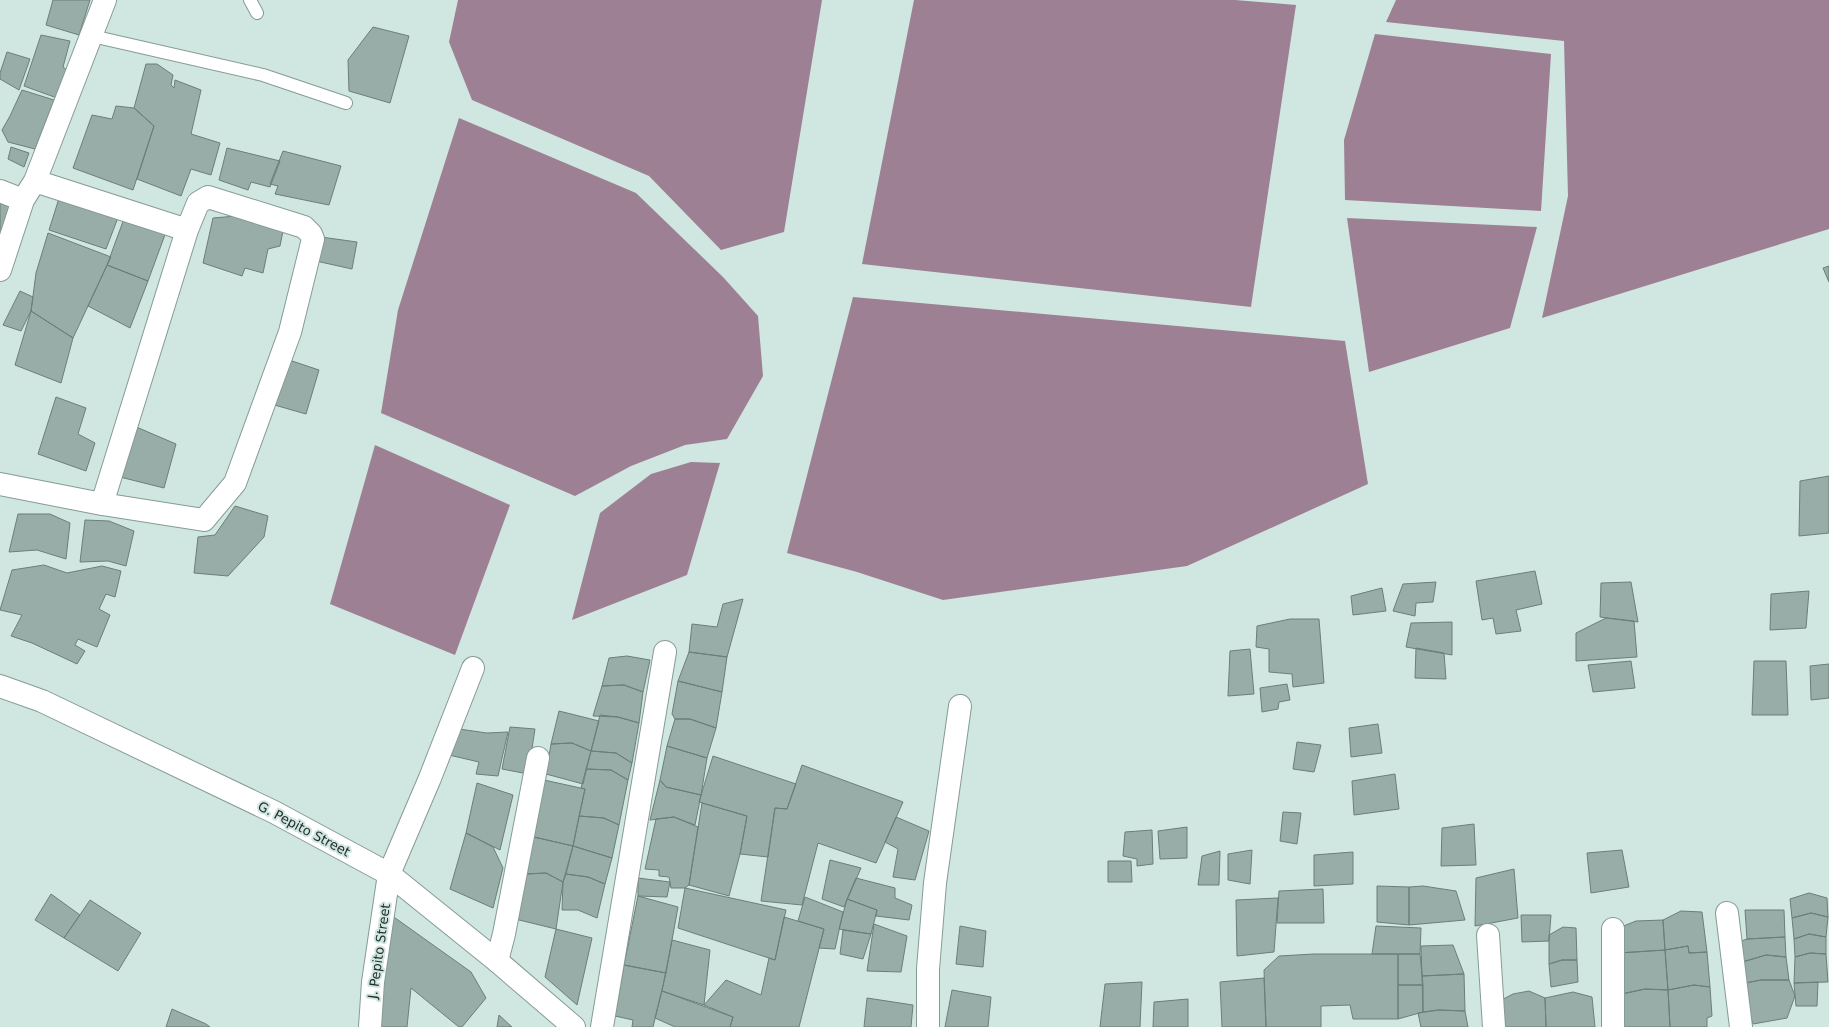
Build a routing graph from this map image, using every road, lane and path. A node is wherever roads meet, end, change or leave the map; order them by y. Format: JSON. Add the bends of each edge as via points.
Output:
{"nodes":[{"id":1,"x":105,"y":0,"type":"edge"},
{"id":2,"x":250,"y":0,"type":"edge"},
{"id":3,"x":257,"y":13,"type":"dead end"},
{"id":4,"x":92,"y":36,"type":"junction"},
{"id":5,"x":346,"y":103,"type":"dead end"},
{"id":6,"x":35,"y":181,"type":"junction"},
{"id":7,"x":0,"y":191,"type":"edge"},
{"id":8,"x":23,"y":200,"type":"junction"},
{"id":9,"x":187,"y":230,"type":"junction"},
{"id":10,"x":0,"y":270,"type":"edge"},
{"id":11,"x":0,"y":484,"type":"edge"},
{"id":12,"x":102,"y":504,"type":"junction"},
{"id":13,"x":665,"y":652,"type":"dead end"},
{"id":14,"x":473,"y":668,"type":"dead end"},
{"id":15,"x":0,"y":686,"type":"edge"},
{"id":16,"x":960,"y":706,"type":"dead end"},
{"id":17,"x":538,"y":758,"type":"dead end"},
{"id":18,"x":389,"y":874,"type":"junction"},
{"id":19,"x":1728,"y":913,"type":"dead end"},
{"id":20,"x":1613,"y":929,"type":"dead end"},
{"id":21,"x":1488,"y":935,"type":"dead end"},
{"id":22,"x":497,"y":961,"type":"junction"},
{"id":23,"x":370,"y":1027,"type":"edge"},
{"id":24,"x":574,"y":1027,"type":"edge"},
{"id":25,"x":602,"y":1027,"type":"edge"},
{"id":26,"x":928,"y":1027,"type":"edge"},
{"id":27,"x":1494,"y":1027,"type":"edge"},
{"id":28,"x":1613,"y":1027,"type":"edge"},
{"id":29,"x":1741,"y":1027,"type":"edge"}],
"edges":[{"from":1,"to":4,"type":"street"},
{"from":2,"to":3,"type":"lane"},
{"from":4,"to":5,"type":"lane","via":[[263,75]]},
{"from":4,"to":6,"type":"street"},
{"from":6,"to":8,"type":"street"},
{"from":6,"to":9,"type":"street"},
{"from":7,"to":8,"type":"street"},
{"from":8,"to":10,"type":"street"},
{"from":9,"to":12,"type":"street"},
{"from":9,"to":12,"type":"street","via":[[198,203],[208,197],[304,227],[313,239],[290,332],[235,483],[204,520]]},
{"from":11,"to":12,"type":"street"},
{"from":13,"to":25,"type":"street"},
{"from":14,"to":18,"type":"street","name":"J. Pepito Street"},
{"from":15,"to":18,"type":"street","name":"G. Pepito Street","via":[[42,701],[274,812]]},
{"from":16,"to":26,"type":"street","via":[[936,883],[928,969]]},
{"from":17,"to":22,"type":"street"},
{"from":18,"to":22,"type":"street","name":"G. Pepito Street"},
{"from":18,"to":23,"type":"street","name":"J. Pepito Street","via":[[373,982]]},
{"from":19,"to":29,"type":"street"},
{"from":20,"to":28,"type":"street"},
{"from":21,"to":27,"type":"street"},
{"from":22,"to":24,"type":"street","name":"G. Pepito Street"}]}
